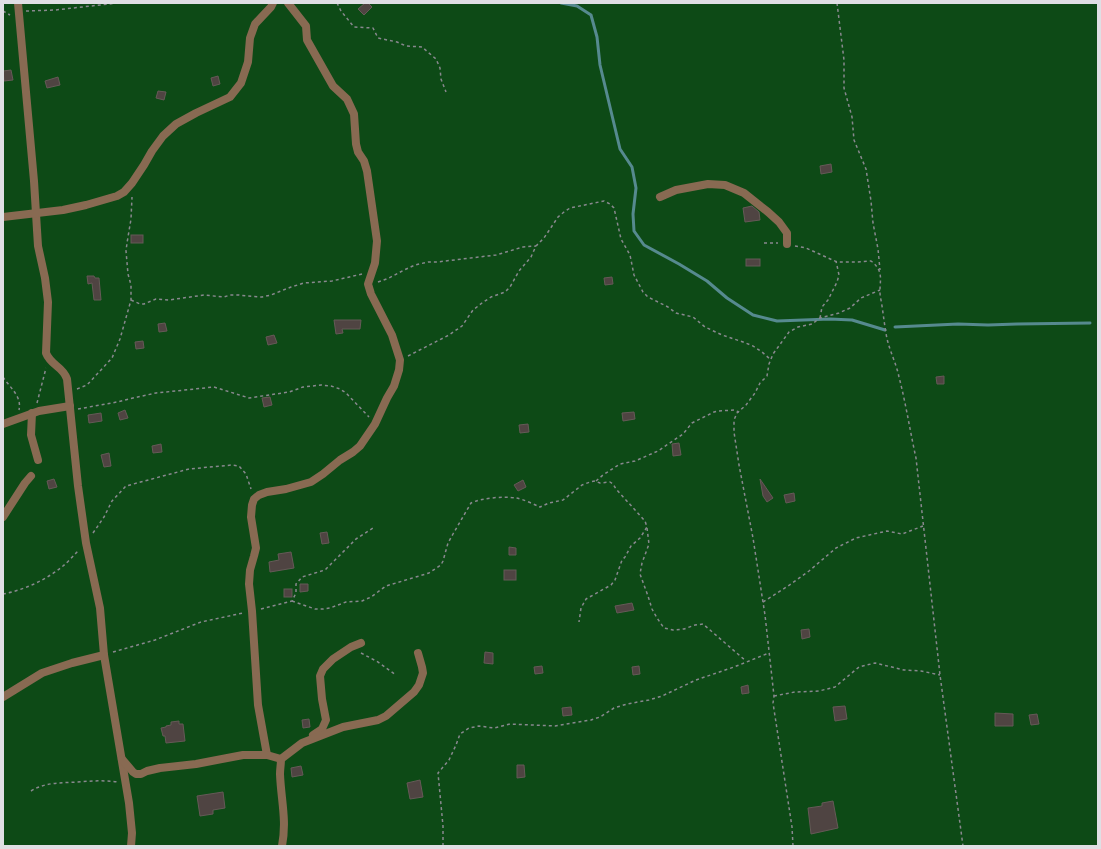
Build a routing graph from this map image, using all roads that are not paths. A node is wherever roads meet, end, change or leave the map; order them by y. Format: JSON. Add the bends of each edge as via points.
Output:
{"nodes":[{"id":1,"x":273,"y":3,"type":"edge"},
{"id":2,"x":288,"y":3,"type":"edge"},
{"id":3,"x":18,"y":7,"type":"edge"},
{"id":4,"x":660,"y":197,"type":"dead end"},
{"id":5,"x":36,"y":212,"type":"junction"},
{"id":6,"x":3,"y":217,"type":"edge"},
{"id":7,"x":787,"y":244,"type":"road end"},
{"id":8,"x":71,"y":408,"type":"junction"},
{"id":9,"x":32,"y":414,"type":"junction"},
{"id":10,"x":3,"y":424,"type":"edge"},
{"id":11,"x":38,"y":460,"type":"dead end"},
{"id":12,"x":31,"y":476,"type":"dead end"},
{"id":13,"x":3,"y":517,"type":"edge"},
{"id":14,"x":361,"y":643,"type":"dead end"},
{"id":15,"x":418,"y":653,"type":"dead end"},
{"id":16,"x":104,"y":655,"type":"junction"},
{"id":17,"x":3,"y":697,"type":"edge"},
{"id":18,"x":302,"y":742,"type":"junction"},
{"id":19,"x":267,"y":755,"type":"junction"},
{"id":20,"x":121,"y":758,"type":"junction"},
{"id":21,"x":281,"y":759,"type":"junction"},
{"id":22,"x":131,"y":846,"type":"edge"},
{"id":23,"x":282,"y":846,"type":"edge"}],
"edges":[{"from":1,"to":5,"type":"street","via":[[255,24],[250,38],[248,62],[240,83],[230,97],[176,124],[163,136],[124,192],[78,207]]},
{"from":2,"to":19,"type":"street","via":[[306,26],[307,40],[333,86],[347,99],[354,114],[356,144],[367,171],[377,241],[375,263],[368,284],[392,335],[400,360],[394,386],[375,424],[360,446],[311,482],[267,492],[254,499],[251,516],[256,548],[249,584],[258,704]]},
{"from":3,"to":5,"type":"street"},
{"from":4,"to":7,"type":"street","via":[[676,190],[708,184],[725,185],[744,193],[779,222],[787,233]]},
{"from":5,"to":6,"type":"street"},
{"from":5,"to":8,"type":"street","via":[[38,246],[48,302],[46,348],[48,358],[65,373]]},
{"from":8,"to":9,"type":"street"},
{"from":8,"to":16,"type":"street","via":[[78,486],[86,543],[100,608]]},
{"from":9,"to":10,"type":"street"},
{"from":9,"to":11,"type":"street","via":[[31,435]]},
{"from":12,"to":13,"type":"street"},
{"from":14,"to":18,"type":"street","via":[[333,659],[323,669],[320,676],[326,720],[322,729]]},
{"from":15,"to":18,"type":"street","via":[[422,667],[419,685],[386,716],[343,727]]},
{"from":16,"to":17,"type":"street","via":[[42,673]]},
{"from":16,"to":20,"type":"street"},
{"from":18,"to":21,"type":"street"},
{"from":19,"to":20,"type":"street","via":[[243,755],[160,768],[141,774],[133,772]]},
{"from":19,"to":21,"type":"street"},
{"from":20,"to":22,"type":"street","via":[[129,802]]},
{"from":21,"to":23,"type":"street","via":[[284,815]]}]}
